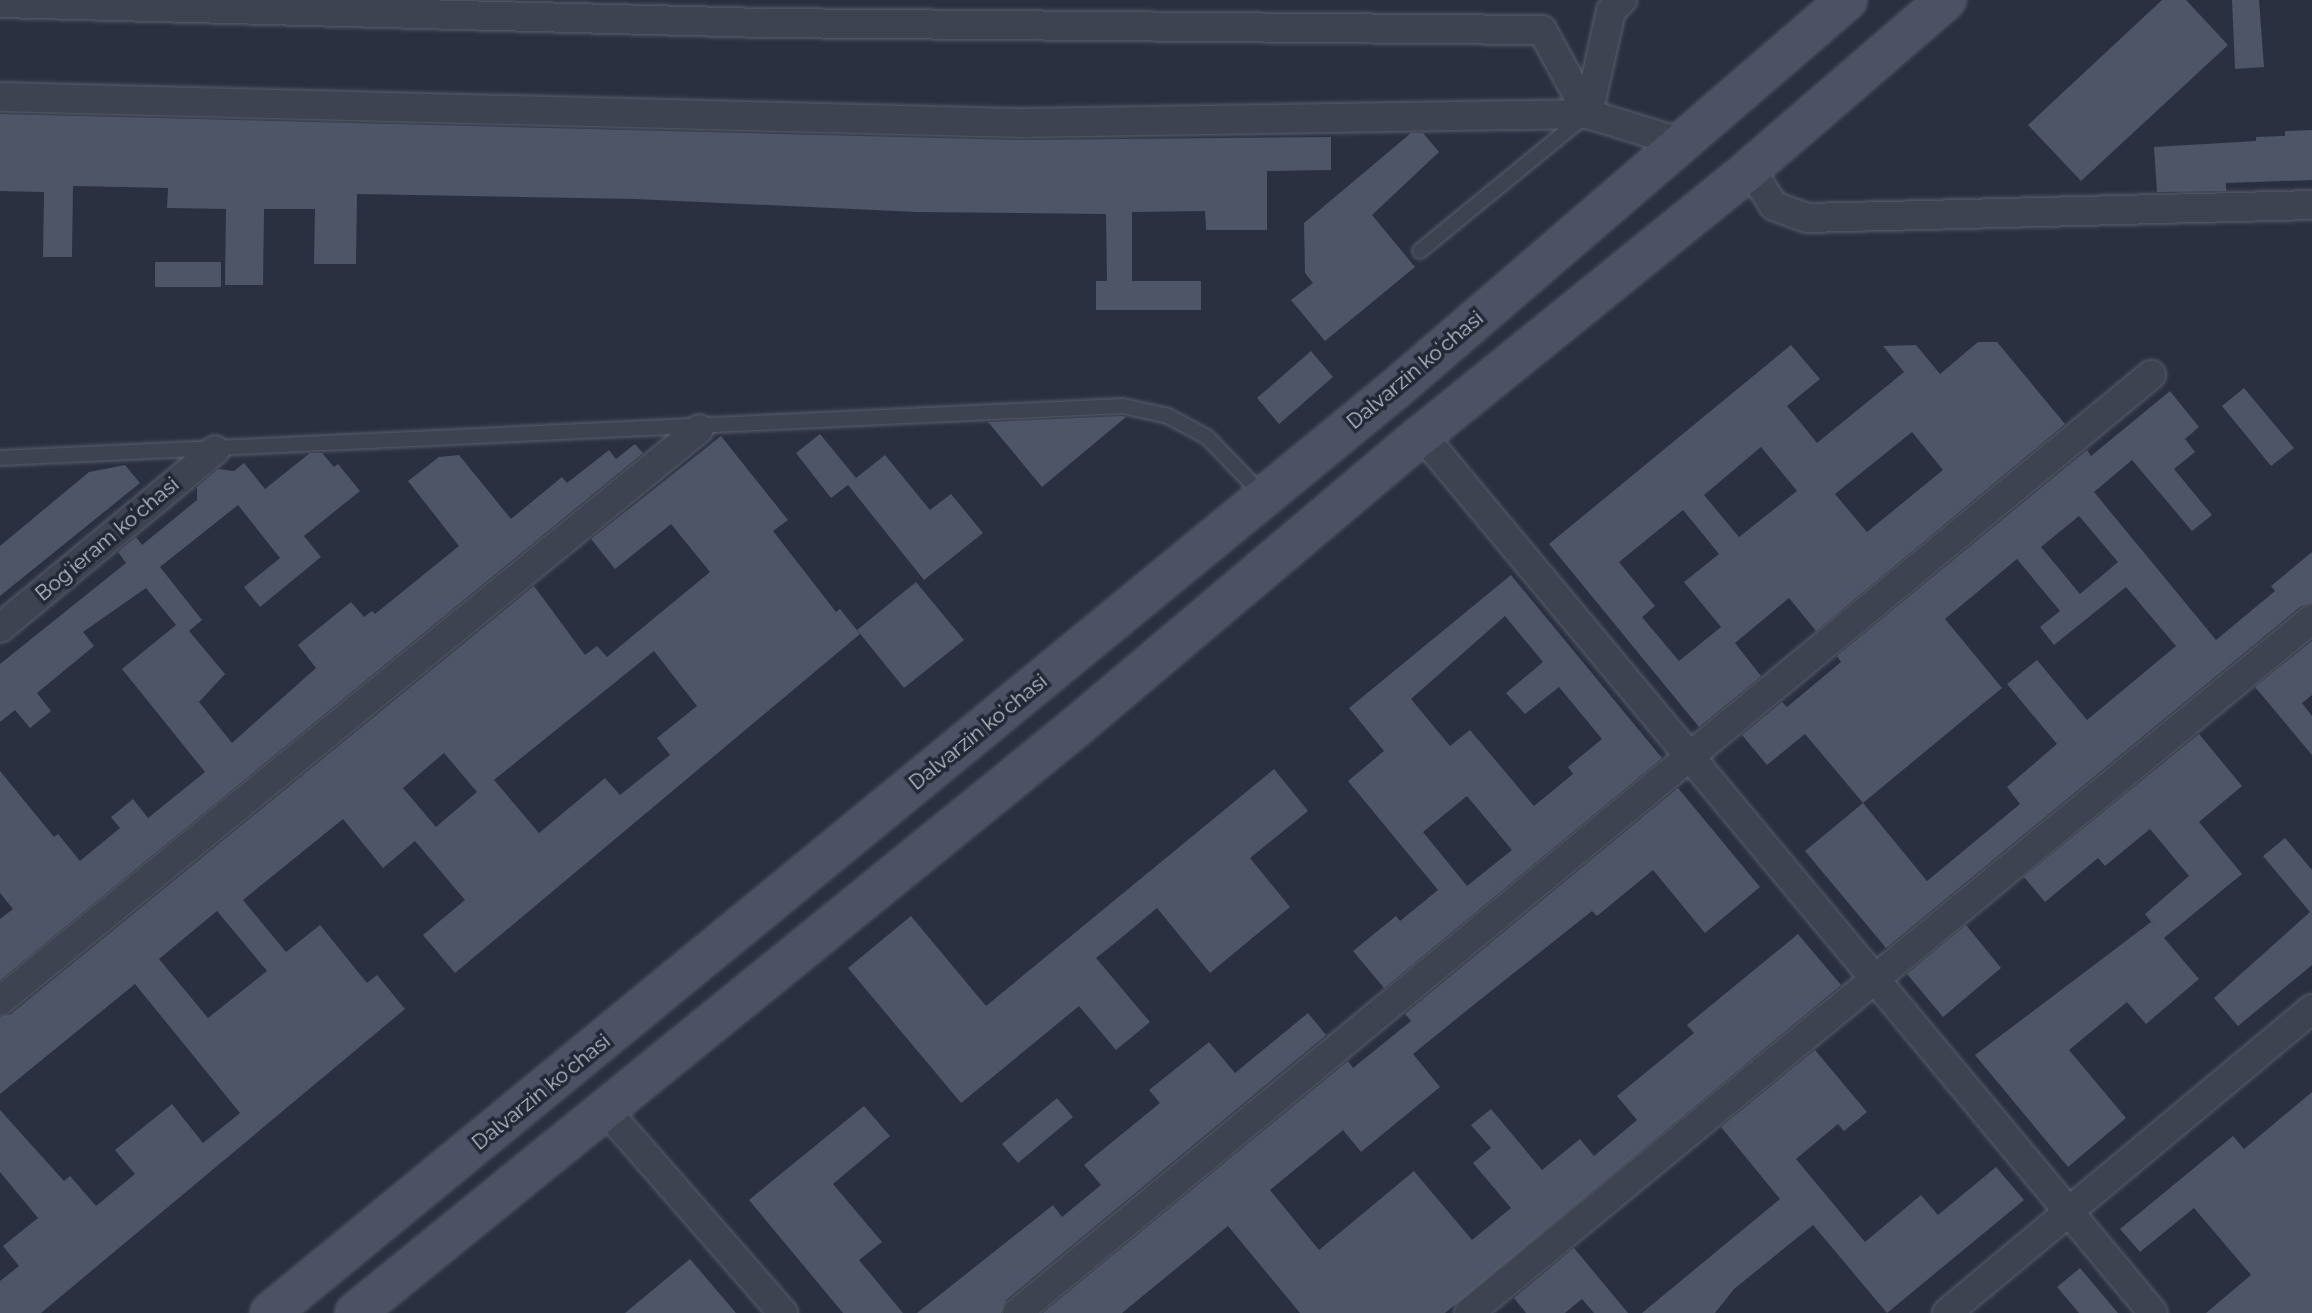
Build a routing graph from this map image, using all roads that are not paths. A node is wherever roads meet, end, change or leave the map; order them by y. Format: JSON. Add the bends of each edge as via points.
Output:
{"nodes":[{"id":1,"x":1622,"y":0,"type":"edge"},
{"id":2,"x":1847,"y":0,"type":"edge"},
{"id":3,"x":1946,"y":0,"type":"edge"},
{"id":4,"x":0,"y":3,"type":"edge"},
{"id":5,"x":767,"y":11,"type":"edge"},
{"id":6,"x":0,"y":97,"type":"edge"},
{"id":7,"x":1588,"y":114,"type":"junction"},
{"id":8,"x":1679,"y":142,"type":"junction"},
{"id":9,"x":1750,"y":169,"type":"junction"},
{"id":10,"x":2312,"y":205,"type":"edge"},
{"id":11,"x":1420,"y":251,"type":"dead end"},
{"id":12,"x":2151,"y":375,"type":"dead end"},
{"id":13,"x":699,"y":429,"type":"junction"},
{"id":14,"x":1422,"y":435,"type":"junction"},
{"id":15,"x":215,"y":450,"type":"junction"},
{"id":16,"x":0,"y":458,"type":"edge"},
{"id":17,"x":1264,"y":496,"type":"junction"},
{"id":18,"x":2312,"y":619,"type":"edge"},
{"id":19,"x":0,"y":628,"type":"edge"},
{"id":20,"x":1688,"y":754,"type":"junction"},
{"id":21,"x":1874,"y":978,"type":"junction"},
{"id":22,"x":0,"y":1001,"type":"edge"},
{"id":23,"x":2312,"y":1009,"type":"edge"},
{"id":24,"x":605,"y":1108,"type":"junction"},
{"id":25,"x":2068,"y":1211,"type":"junction"},
{"id":26,"x":271,"y":1313,"type":"edge"},
{"id":27,"x":355,"y":1313,"type":"edge"},
{"id":28,"x":783,"y":1313,"type":"edge"},
{"id":29,"x":1017,"y":1313,"type":"edge"},
{"id":30,"x":1469,"y":1313,"type":"edge"},
{"id":31,"x":1947,"y":1313,"type":"edge"},
{"id":32,"x":2153,"y":1313,"type":"edge"}],
"edges":[{"from":1,"to":7,"type":"street","via":[[1611,11]]},
{"from":2,"to":8,"type":"main road","name":"Dalvarzin koʻchasi"},
{"from":3,"to":9,"type":"main road"},
{"from":4,"to":5,"type":"street"},
{"from":5,"to":7,"type":"street","via":[[1542,30]]},
{"from":6,"to":7,"type":"street","via":[[1021,123]]},
{"from":7,"to":8,"type":"street"},
{"from":7,"to":11,"type":"lane"},
{"from":8,"to":17,"type":"main road","name":"Dalvarzin koʻchasi"},
{"from":9,"to":10,"type":"street","via":[[1774,206],[1807,218]]},
{"from":9,"to":14,"type":"main road"},
{"from":12,"to":20,"type":"street"},
{"from":13,"to":15,"type":"lane"},
{"from":13,"to":17,"type":"lane","via":[[1123,406],[1168,416],[1207,437]]},
{"from":13,"to":22,"type":"street"},
{"from":14,"to":20,"type":"street"},
{"from":14,"to":24,"type":"main road","via":[[1076,727]]},
{"from":15,"to":16,"type":"lane"},
{"from":15,"to":19,"type":"street","name":"Bogʻieram koʻchasi"},
{"from":17,"to":26,"type":"main road","name":"Dalvarzin koʻchasi"},
{"from":18,"to":21,"type":"street"},
{"from":20,"to":21,"type":"street"},
{"from":20,"to":29,"type":"street"},
{"from":21,"to":25,"type":"street"},
{"from":21,"to":30,"type":"street"},
{"from":23,"to":25,"type":"street"},
{"from":24,"to":27,"type":"main road"},
{"from":24,"to":28,"type":"street"},
{"from":25,"to":31,"type":"street"},
{"from":25,"to":32,"type":"street"}]}
